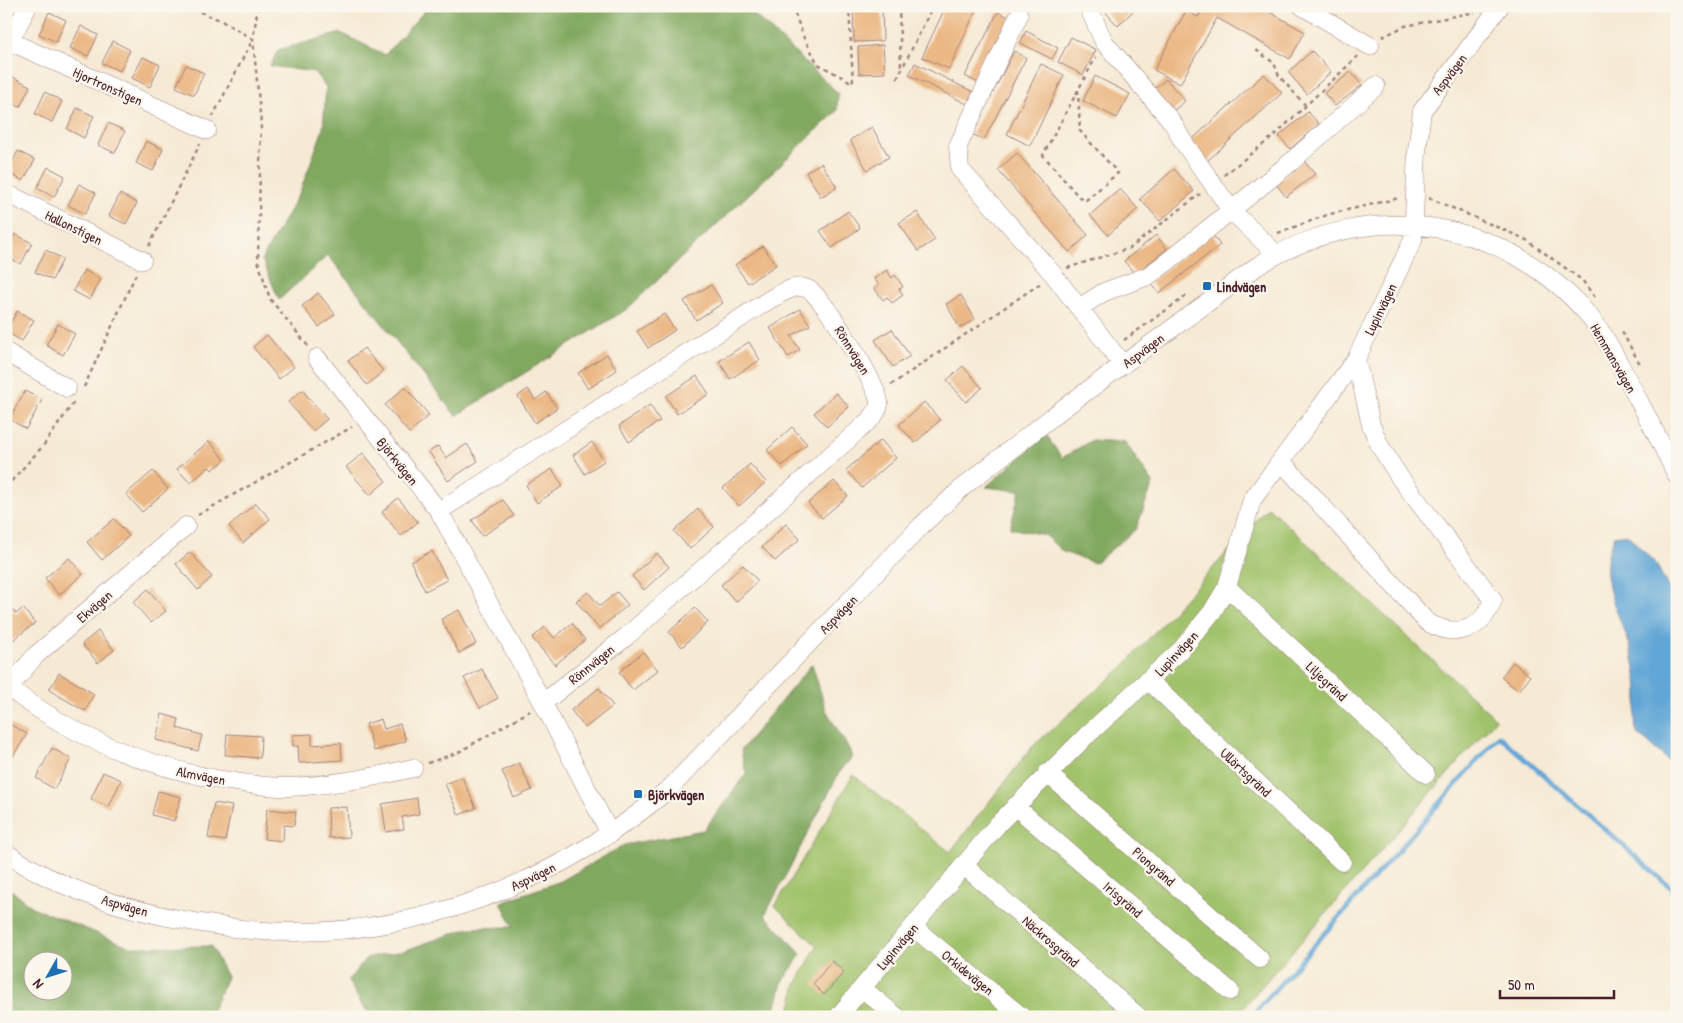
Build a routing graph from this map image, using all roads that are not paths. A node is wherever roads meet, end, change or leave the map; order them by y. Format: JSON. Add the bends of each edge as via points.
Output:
{"nodes":[{"id":1,"x":28,"y":6,"type":"edge"},
{"id":2,"x":1088,"y":6,"type":"edge"},
{"id":3,"x":1302,"y":6,"type":"edge"},
{"id":4,"x":1498,"y":8,"type":"edge"},
{"id":5,"x":1019,"y":15,"type":"dead end"},
{"id":6,"x":8,"y":44,"type":"edge"},
{"id":7,"x":1370,"y":46,"type":"road end"},
{"id":8,"x":1376,"y":86,"type":"dead end"},
{"id":9,"x":206,"y":132,"type":"road end"},
{"id":10,"x":6,"y":193,"type":"edge"},
{"id":11,"x":1231,"y":210,"type":"junction"},
{"id":12,"x":1413,"y":224,"type":"junction"},
{"id":13,"x":1270,"y":247,"type":"junction"},
{"id":14,"x":142,"y":260,"type":"road end"},
{"id":15,"x":1080,"y":308,"type":"junction"},
{"id":16,"x":6,"y":352,"type":"edge"},
{"id":17,"x":317,"y":358,"type":"road end"},
{"id":18,"x":1356,"y":359,"type":"junction"},
{"id":19,"x":1123,"y":365,"type":"junction"},
{"id":20,"x":76,"y":391,"type":"road end"},
{"id":21,"x":1281,"y":460,"type":"junction"},
{"id":22,"x":1677,"y":476,"type":"edge"},
{"id":23,"x":439,"y":512,"type":"junction"},
{"id":24,"x":186,"y":526,"type":"road end"},
{"id":25,"x":1227,"y":587,"type":"junction"},
{"id":26,"x":1149,"y":681,"type":"junction"},
{"id":27,"x":7,"y":689,"type":"edge"},
{"id":28,"x":544,"y":703,"type":"junction"},
{"id":29,"x":413,"y":768,"type":"road end"},
{"id":30,"x":1047,"y":773,"type":"junction"},
{"id":31,"x":1426,"y":774,"type":"dead end"},
{"id":32,"x":1015,"y":806,"type":"junction"},
{"id":33,"x":610,"y":834,"type":"junction"},
{"id":34,"x":6,"y":853,"type":"edge"},
{"id":35,"x":1342,"y":862,"type":"dead end"},
{"id":36,"x":963,"y":865,"type":"junction"},
{"id":37,"x":913,"y":927,"type":"junction"},
{"id":38,"x":1260,"y":959,"type":"dead end"},
{"id":39,"x":863,"y":989,"type":"junction"},
{"id":40,"x":1230,"y":991,"type":"dead end"},
{"id":41,"x":838,"y":1017,"type":"edge"},
{"id":42,"x":897,"y":1017,"type":"edge"},
{"id":43,"x":1022,"y":1017,"type":"edge"},
{"id":44,"x":1139,"y":1017,"type":"edge"}],
"edges":[{"from":1,"to":6,"type":"street"},
{"from":2,"to":11,"type":"street","via":[[1104,42],[1173,123]]},
{"from":3,"to":7,"type":"street"},
{"from":4,"to":12,"type":"street","name":"Aspvägen","via":[[1422,111]]},
{"from":5,"to":15,"type":"street","via":[[958,146],[960,169]]},
{"from":6,"to":9,"type":"street","name":"Hjortronstigen"},
{"from":8,"to":11,"type":"street","via":[[1298,156]]},
{"from":10,"to":14,"type":"street","name":"Hallonstigen"},
{"from":11,"to":13,"type":"street"},
{"from":11,"to":15,"type":"street","via":[[1148,276],[1104,292]]},
{"from":12,"to":13,"type":"street","name":"Aspvägen","via":[[1364,226]]},
{"from":12,"to":18,"type":"street","name":"Lupinvägen","via":[[1413,240]]},
{"from":12,"to":22,"type":"street","name":"Hemmansvägen","via":[[1453,231],[1503,248],[1547,275],[1570,296],[1608,343]]},
{"from":13,"to":19,"type":"street","name":"Aspvägen"},
{"from":15,"to":19,"type":"street"},
{"from":16,"to":20,"type":"street"},
{"from":17,"to":23,"type":"street","name":"Björkvägen"},
{"from":18,"to":21,"type":"street","name":"Lupinvägen"},
{"from":18,"to":21,"type":"street","via":[[1371,425],[1380,446],[1400,478],[1492,600],[1485,615],[1474,626],[1458,631],[1440,630],[1427,622]]},
{"from":19,"to":33,"type":"street","name":"Aspvägen","via":[[1053,415],[964,486],[671,787]]},
{"from":21,"to":25,"type":"street","name":"Lupinvägen","via":[[1252,500]]},
{"from":23,"to":28,"type":"street","name":"Björkvägen"},
{"from":23,"to":28,"type":"street","name":"Rönnvägen","via":[[772,298],[797,286],[807,288],[822,303],[866,370],[878,394],[878,409],[859,430],[627,636]]},
{"from":24,"to":27,"type":"street","name":"Ekvägen","via":[[36,655]]},
{"from":25,"to":26,"type":"street","name":"Lupinvägen","via":[[1212,612],[1181,650]]},
{"from":25,"to":31,"type":"street","name":"Liljegränd"},
{"from":26,"to":30,"type":"street","name":"Lupinvägen"},
{"from":26,"to":35,"type":"street","name":"Ullörtsgränd"},
{"from":27,"to":29,"type":"street","name":"Almvägen","via":[[94,742],[184,773],[284,787],[332,784]]},
{"from":28,"to":33,"type":"street","name":"Björkvägen"},
{"from":30,"to":32,"type":"street","name":"Lupinvägen"},
{"from":30,"to":38,"type":"street","name":"Piongränd"},
{"from":32,"to":36,"type":"street","name":"Lupinvägen"},
{"from":32,"to":40,"type":"street","name":"Irisgränd"},
{"from":33,"to":34,"type":"street","name":"Aspvägen","via":[[533,877],[456,908],[400,922],[302,932],[264,932],[210,924],[112,903],[73,889]]},
{"from":36,"to":37,"type":"street","name":"Lupinvägen"},
{"from":36,"to":44,"type":"street","name":"Näckrosgränd"},
{"from":37,"to":39,"type":"street","name":"Lupinvägen"},
{"from":37,"to":43,"type":"street","name":"Orkidevägen"},
{"from":39,"to":41,"type":"street","name":"Lupinvägen"},
{"from":39,"to":42,"type":"street"}]}
